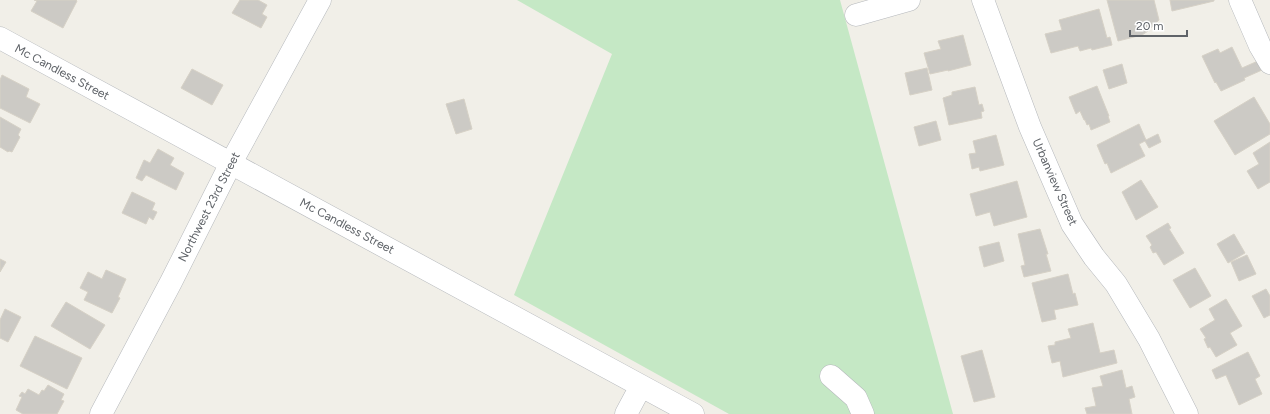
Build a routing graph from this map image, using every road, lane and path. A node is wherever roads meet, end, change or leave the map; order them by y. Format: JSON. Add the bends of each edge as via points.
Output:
{"nodes":[{"id":1,"x":320,"y":0,"type":"edge"},
{"id":2,"x":909,"y":0,"type":"edge"},
{"id":3,"x":983,"y":0,"type":"edge"},
{"id":4,"x":1240,"y":0,"type":"edge"},
{"id":5,"x":856,"y":15,"type":"dead end"},
{"id":6,"x":0,"y":38,"type":"edge"},
{"id":7,"x":1270,"y":63,"type":"edge"},
{"id":8,"x":231,"y":163,"type":"junction"},
{"id":9,"x":831,"y":376,"type":"dead end"},
{"id":10,"x":641,"y":386,"type":"junction"},
{"id":11,"x":101,"y":414,"type":"edge"},
{"id":12,"x":626,"y":414,"type":"edge"},
{"id":13,"x":693,"y":414,"type":"edge"},
{"id":14,"x":863,"y":414,"type":"edge"},
{"id":15,"x":1187,"y":414,"type":"edge"}],
"edges":[{"from":1,"to":8,"type":"street","name":"Northwest 23rd Street"},
{"from":2,"to":5,"type":"street"},
{"from":3,"to":15,"type":"street","name":"Urbanview Street","via":[[1030,127],[1072,224],[1116,284],[1149,339]]},
{"from":4,"to":7,"type":"street"},
{"from":6,"to":8,"type":"street","name":"Mc Candless Street"},
{"from":8,"to":10,"type":"street","name":"Mc Candless Street"},
{"from":8,"to":11,"type":"street","name":"Northwest 23rd Street"},
{"from":9,"to":14,"type":"street","via":[[856,398]]},
{"from":10,"to":12,"type":"street"},
{"from":10,"to":13,"type":"street","name":"Mc Candless Street"}]}
